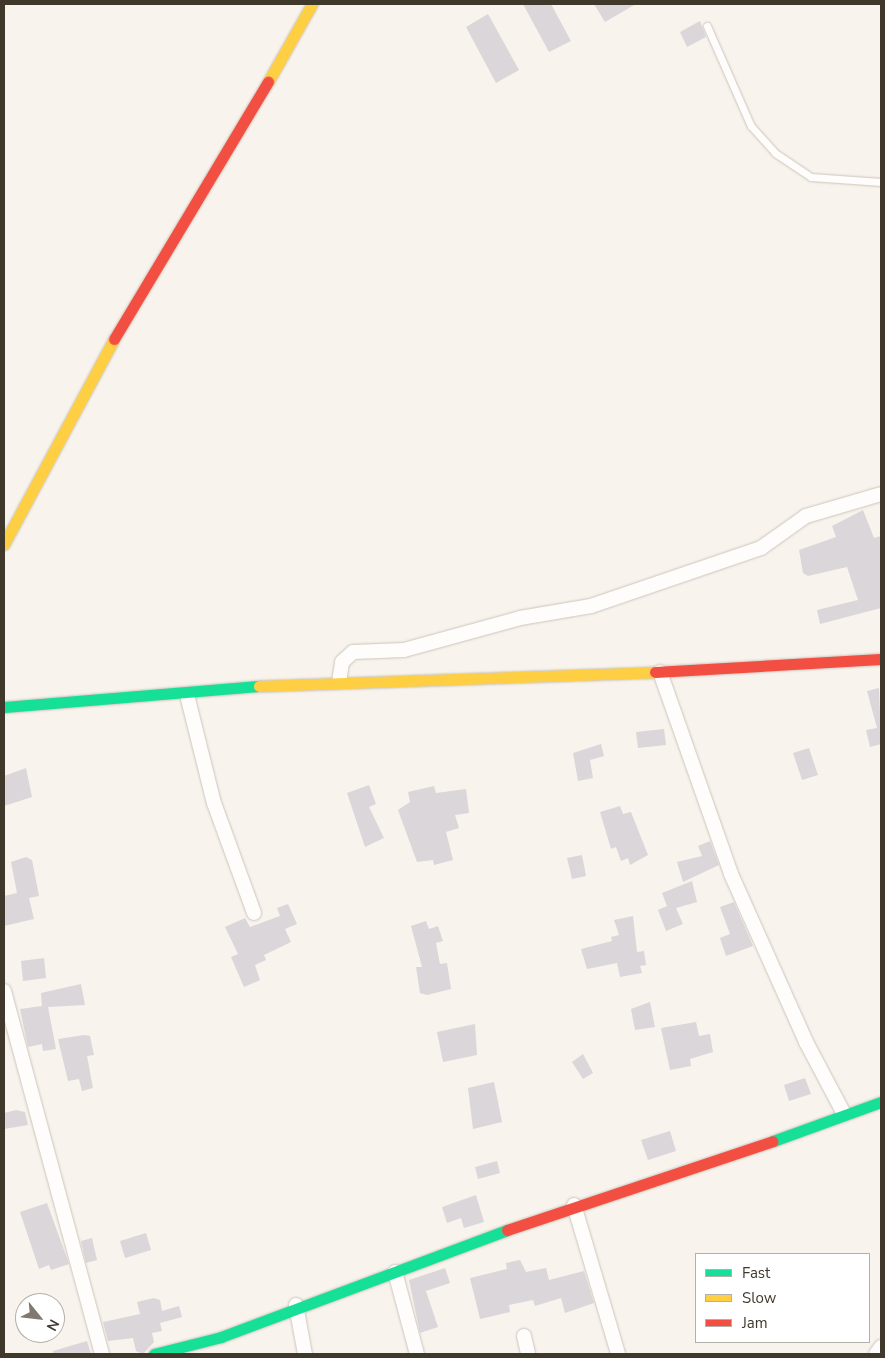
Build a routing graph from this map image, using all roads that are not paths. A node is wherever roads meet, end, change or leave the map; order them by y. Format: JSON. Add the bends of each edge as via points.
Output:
{"nodes":[{"id":1,"x":312,"y":4,"type":"edge"},
{"id":2,"x":707,"y":26,"type":"dead end"},
{"id":3,"x":881,"y":182,"type":"edge"},
{"id":4,"x":881,"y":494,"type":"edge"},
{"id":5,"x":4,"y":544,"type":"edge"},
{"id":6,"x":881,"y":658,"type":"edge"},
{"id":7,"x":660,"y":672,"type":"junction"},
{"id":8,"x":339,"y":682,"type":"junction"},
{"id":9,"x":187,"y":695,"type":"junction"},
{"id":10,"x":4,"y":707,"type":"edge"},
{"id":11,"x":254,"y":913,"type":"dead end"},
{"id":12,"x":4,"y":991,"type":"edge"},
{"id":13,"x":881,"y":1104,"type":"edge"},
{"id":14,"x":843,"y":1112,"type":"junction"},
{"id":15,"x":574,"y":1205,"type":"junction"},
{"id":16,"x":395,"y":1272,"type":"junction"},
{"id":17,"x":296,"y":1305,"type":"junction"},
{"id":18,"x":524,"y":1336,"type":"dead end"},
{"id":19,"x":881,"y":1347,"type":"edge"},
{"id":20,"x":102,"y":1354,"type":"edge"},
{"id":21,"x":154,"y":1354,"type":"edge"},
{"id":22,"x":305,"y":1354,"type":"edge"},
{"id":23,"x":417,"y":1354,"type":"edge"},
{"id":24,"x":528,"y":1354,"type":"edge"},
{"id":25,"x":618,"y":1354,"type":"edge"},
{"id":26,"x":876,"y":1354,"type":"edge"}],
"edges":[{"from":1,"to":5,"type":"street","via":[[237,136],[140,290]]},
{"from":2,"to":3,"type":"lane","via":[[751,126],[775,153],[811,177]]},
{"from":4,"to":8,"type":"street","via":[[806,516],[773,542],[754,551],[591,606],[520,618],[404,650],[353,652],[342,662]]},
{"from":6,"to":7,"type":"street"},
{"from":7,"to":8,"type":"street"},
{"from":7,"to":14,"type":"street","via":[[731,874],[806,1042]]},
{"from":8,"to":9,"type":"street"},
{"from":9,"to":10,"type":"street"},
{"from":9,"to":11,"type":"street","via":[[214,803]]},
{"from":12,"to":20,"type":"street"},
{"from":13,"to":14,"type":"street"},
{"from":14,"to":15,"type":"street","via":[[736,1156]]},
{"from":15,"to":16,"type":"street"},
{"from":15,"to":25,"type":"street"},
{"from":16,"to":17,"type":"street"},
{"from":16,"to":23,"type":"street"},
{"from":17,"to":21,"type":"street","via":[[221,1337]]},
{"from":17,"to":22,"type":"street"},
{"from":18,"to":24,"type":"street"},
{"from":19,"to":26,"type":"street"}]}
